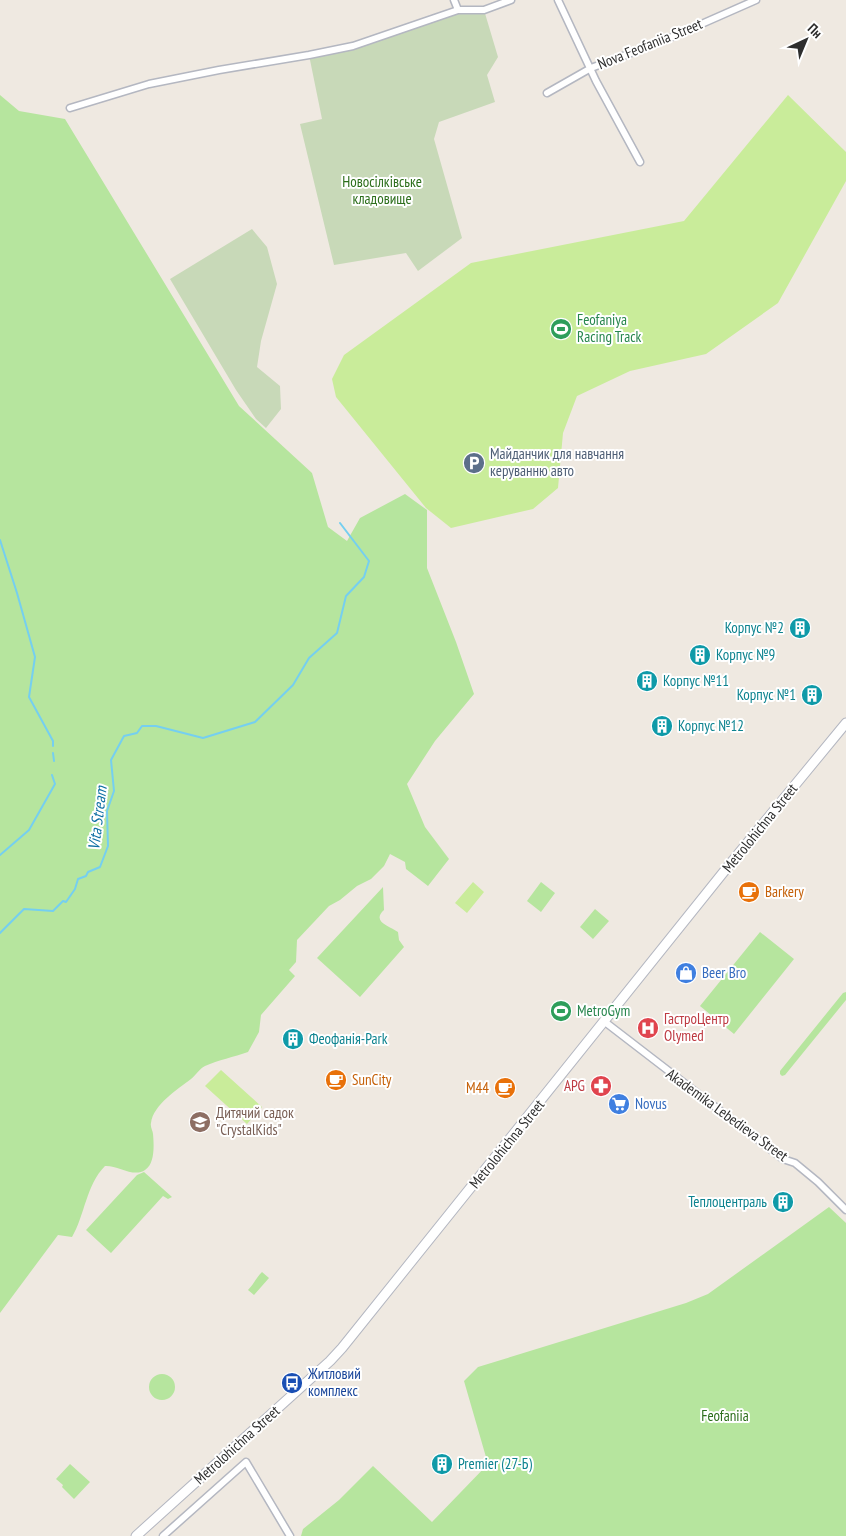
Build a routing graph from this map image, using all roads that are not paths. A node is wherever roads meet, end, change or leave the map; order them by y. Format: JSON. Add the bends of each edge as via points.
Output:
{"nodes":[{"id":1,"x":454,"y":0,"type":"edge"},
{"id":2,"x":511,"y":0,"type":"edge"},
{"id":3,"x":558,"y":0,"type":"edge"},
{"id":4,"x":756,"y":0,"type":"edge"},
{"id":5,"x":458,"y":10,"type":"junction"},
{"id":6,"x":590,"y":68,"type":"junction"},
{"id":7,"x":547,"y":93,"type":"dead end"},
{"id":8,"x":70,"y":108,"type":"dead end"},
{"id":9,"x":640,"y":162,"type":"dead end"},
{"id":10,"x":846,"y":723,"type":"edge"},
{"id":11,"x":605,"y":1022,"type":"junction"},
{"id":12,"x":846,"y":1210,"type":"edge"},
{"id":13,"x":136,"y":1536,"type":"edge"},
{"id":14,"x":163,"y":1536,"type":"edge"},
{"id":15,"x":290,"y":1536,"type":"edge"}],
"edges":[{"from":1,"to":5,"type":"street"},
{"from":2,"to":5,"type":"street","via":[[484,10]]},
{"from":3,"to":6,"type":"street"},
{"from":4,"to":6,"type":"street","name":"Nova Feofaniia Street","via":[[663,41]]},
{"from":5,"to":8,"type":"street","via":[[353,46],[149,84]]},
{"from":6,"to":7,"type":"street","name":"Nova Feofaniia Street"},
{"from":6,"to":9,"type":"street"},
{"from":10,"to":11,"type":"street","name":"Metrolohichna Street"},
{"from":11,"to":12,"type":"street","name":"Akademika Lebedieva Street","via":[[783,1159],[794,1163]]},
{"from":11,"to":13,"type":"street","name":"Metrolohichna Street","via":[[342,1348]]},
{"from":14,"to":15,"type":"street","via":[[244,1462],[248,1462]]}]}
